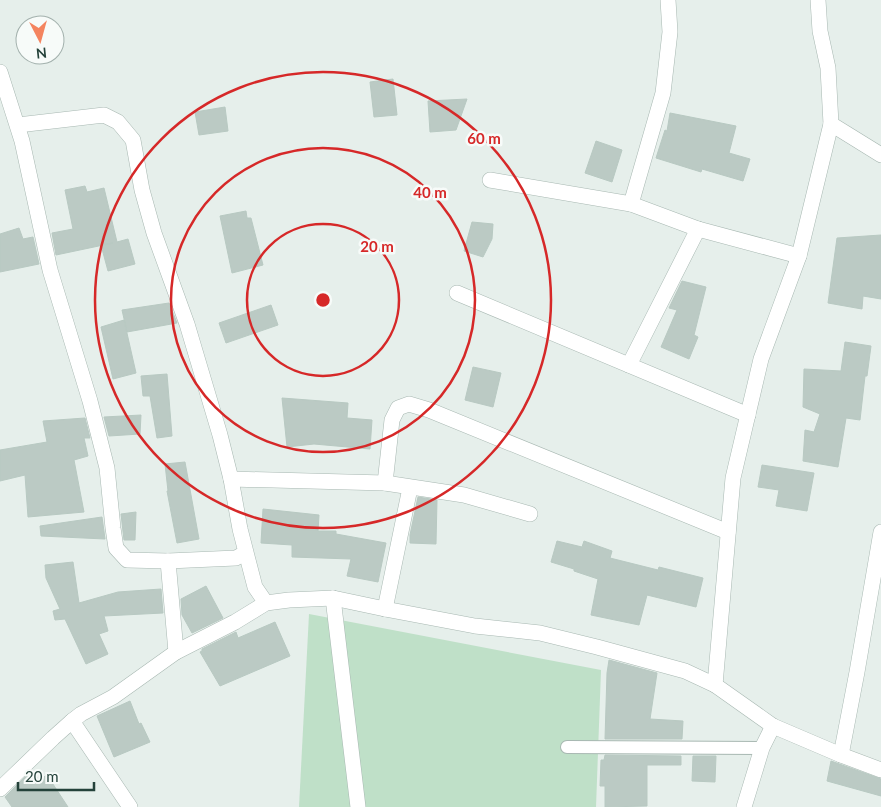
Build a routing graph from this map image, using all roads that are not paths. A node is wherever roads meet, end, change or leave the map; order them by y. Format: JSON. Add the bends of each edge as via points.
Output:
{"nodes":[{"id":1,"x":668,"y":0,"type":"edge"},
{"id":2,"x":818,"y":0,"type":"edge"},
{"id":3,"x":0,"y":72,"type":"edge"},
{"id":4,"x":831,"y":124,"type":"junction"},
{"id":5,"x":18,"y":125,"type":"junction"},
{"id":6,"x":881,"y":155,"type":"edge"},
{"id":7,"x":490,"y":180,"type":"dead end"},
{"id":8,"x":631,"y":204,"type":"junction"},
{"id":9,"x":698,"y":229,"type":"junction"},
{"id":10,"x":799,"y":256,"type":"junction"},
{"id":11,"x":457,"y":294,"type":"dead end"},
{"id":12,"x":629,"y":365,"type":"junction"},
{"id":13,"x":748,"y":415,"type":"junction"},
{"id":14,"x":231,"y":479,"type":"junction"},
{"id":15,"x":385,"y":483,"type":"junction"},
{"id":16,"x":410,"y":488,"type":"junction"},
{"id":17,"x":530,"y":514,"type":"dead end"},
{"id":18,"x":728,"y":532,"type":"junction"},
{"id":19,"x":881,"y":532,"type":"edge"},
{"id":20,"x":245,"y":553,"type":"junction"},
{"id":21,"x":168,"y":561,"type":"junction"},
{"id":22,"x":333,"y":598,"type":"junction"},
{"id":23,"x":266,"y":603,"type":"junction"},
{"id":24,"x":385,"y":609,"type":"junction"},
{"id":25,"x":176,"y":652,"type":"junction"},
{"id":26,"x":716,"y":685,"type":"junction"},
{"id":27,"x":72,"y":722,"type":"junction"},
{"id":28,"x":772,"y":726,"type":"junction"},
{"id":29,"x":567,"y":747,"type":"dead end"},
{"id":30,"x":762,"y":748,"type":"junction"},
{"id":31,"x":841,"y":755,"type":"junction"},
{"id":32,"x":881,"y":770,"type":"edge"},
{"id":33,"x":0,"y":789,"type":"edge"},
{"id":34,"x":130,"y":807,"type":"edge"},
{"id":35,"x":358,"y":807,"type":"edge"},
{"id":36,"x":744,"y":807,"type":"edge"}],
"edges":[{"from":1,"to":8,"type":"street","via":[[670,32],[663,93]]},
{"from":2,"to":4,"type":"street","via":[[820,31],[828,68]]},
{"from":3,"to":5,"type":"street"},
{"from":4,"to":6,"type":"street"},
{"from":4,"to":10,"type":"street"},
{"from":5,"to":14,"type":"street","via":[[104,115],[118,122],[132,140],[154,233],[187,324]]},
{"from":5,"to":21,"type":"street","via":[[50,270],[107,468],[116,548],[127,560]]},
{"from":7,"to":8,"type":"street"},
{"from":8,"to":9,"type":"street"},
{"from":9,"to":10,"type":"street"},
{"from":9,"to":12,"type":"street"},
{"from":10,"to":13,"type":"street","via":[[761,359]]},
{"from":11,"to":12,"type":"street"},
{"from":12,"to":13,"type":"street"},
{"from":13,"to":18,"type":"street","via":[[733,478]]},
{"from":14,"to":15,"type":"street"},
{"from":14,"to":20,"type":"street"},
{"from":15,"to":16,"type":"street"},
{"from":15,"to":18,"type":"street","via":[[392,420],[398,408],[409,404]]},
{"from":16,"to":17,"type":"street","via":[[464,495]]},
{"from":16,"to":24,"type":"street"},
{"from":18,"to":26,"type":"street"},
{"from":19,"to":31,"type":"street"},
{"from":20,"to":21,"type":"street","via":[[236,558]]},
{"from":20,"to":23,"type":"street","via":[[255,587]]},
{"from":21,"to":25,"type":"street"},
{"from":22,"to":23,"type":"street"},
{"from":22,"to":24,"type":"street"},
{"from":22,"to":35,"type":"street"},
{"from":23,"to":25,"type":"street"},
{"from":24,"to":26,"type":"street","via":[[475,626],[540,633],[685,671]]},
{"from":25,"to":27,"type":"street"},
{"from":26,"to":28,"type":"street"},
{"from":27,"to":33,"type":"street"},
{"from":27,"to":34,"type":"street"},
{"from":28,"to":30,"type":"street"},
{"from":28,"to":31,"type":"street"},
{"from":29,"to":30,"type":"lane"},
{"from":30,"to":36,"type":"street"},
{"from":31,"to":32,"type":"street"}]}
